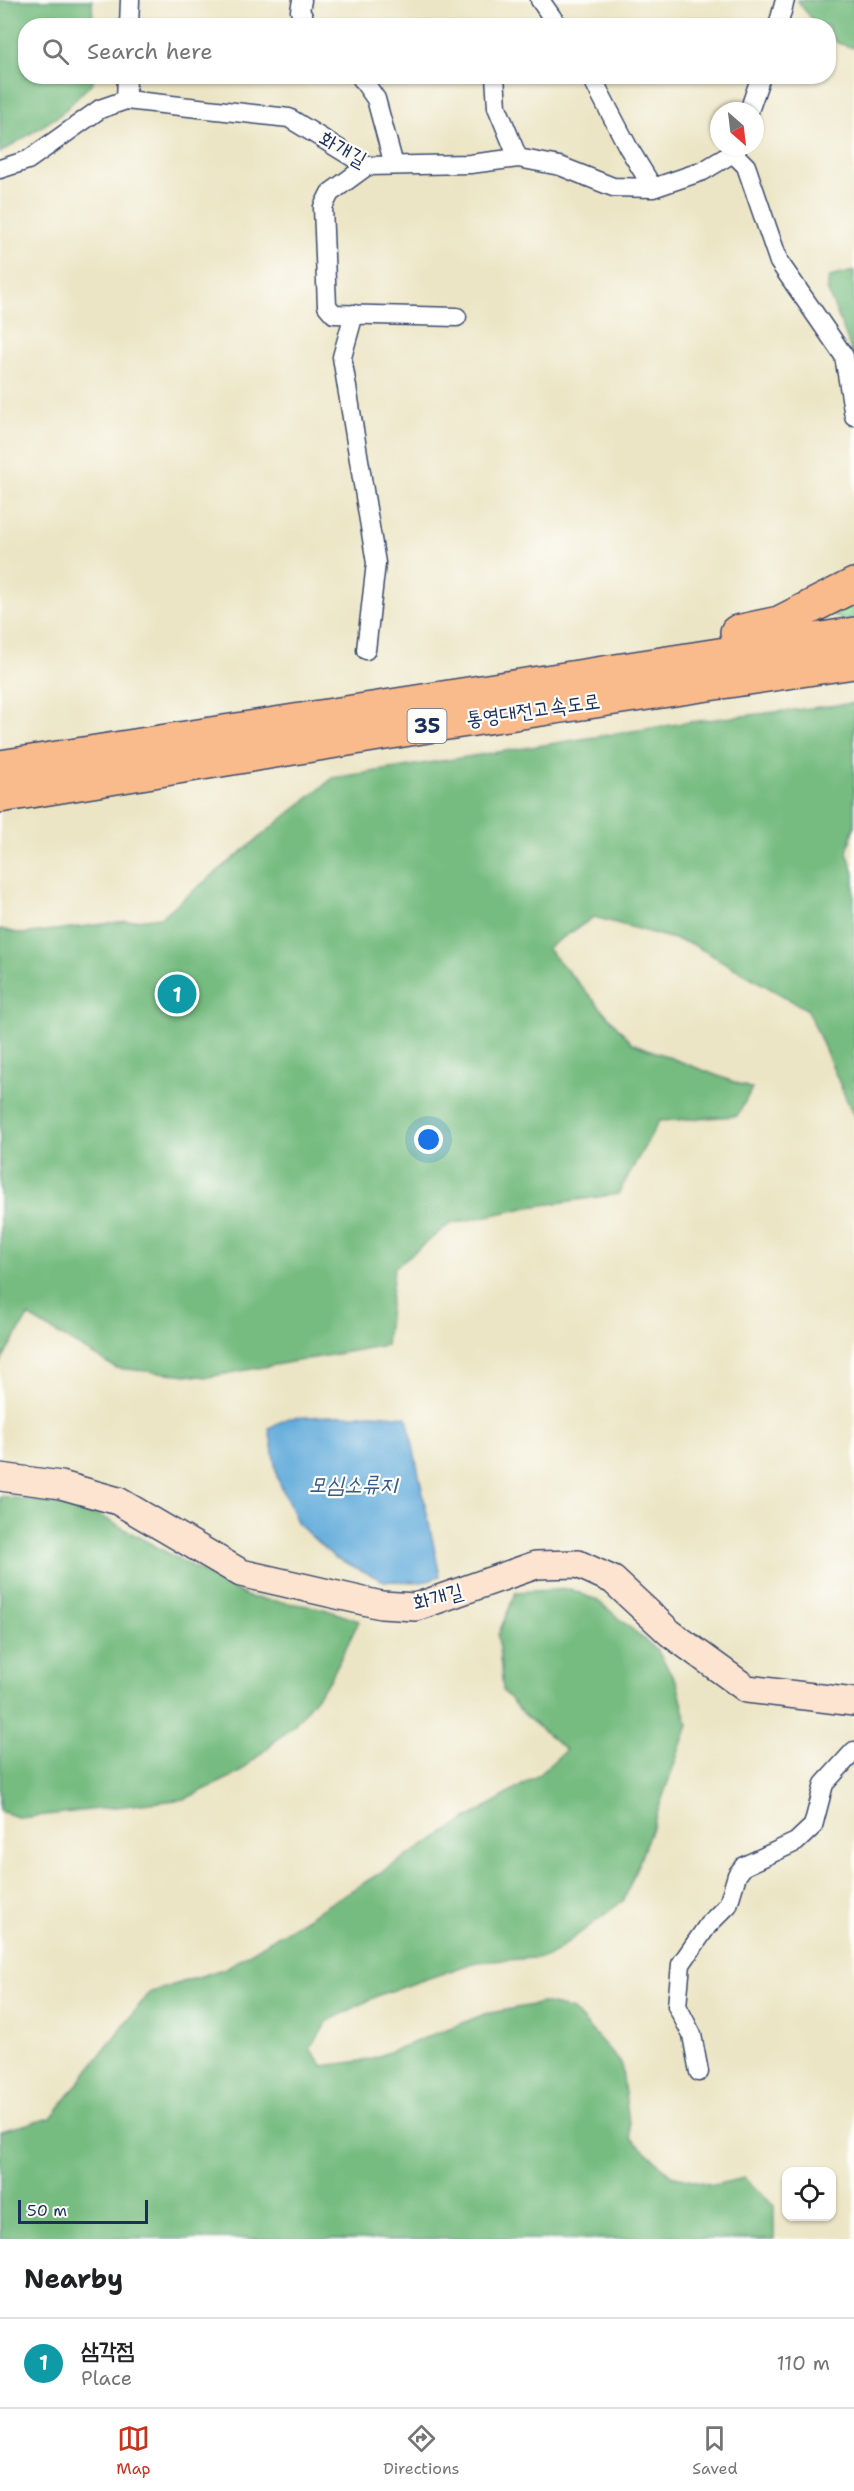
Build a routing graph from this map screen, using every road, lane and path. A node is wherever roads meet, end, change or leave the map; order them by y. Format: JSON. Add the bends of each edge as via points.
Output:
{"nodes":[{"id":1,"x":130,"y":0,"type":"edge"},
{"id":2,"x":302,"y":0,"type":"edge"},
{"id":3,"x":540,"y":0,"type":"edge"},
{"id":4,"x":785,"y":0,"type":"edge"},
{"id":5,"x":129,"y":18,"type":"edge"},
{"id":6,"x":304,"y":18,"type":"edge"},
{"id":7,"x":552,"y":18,"type":"edge"},
{"id":8,"x":780,"y":18,"type":"edge"},
{"id":9,"x":127,"y":84,"type":"edge"},
{"id":10,"x":366,"y":84,"type":"edge"},
{"id":11,"x":496,"y":84,"type":"edge"},
{"id":12,"x":595,"y":84,"type":"edge"},
{"id":13,"x":758,"y":84,"type":"edge"},
{"id":14,"x":126,"y":100,"type":"junction"},
{"id":15,"x":751,"y":102,"type":"edge"},
{"id":16,"x":725,"y":156,"type":"edge"},
{"id":17,"x":738,"y":156,"type":"edge"},
{"id":18,"x":518,"y":158,"type":"junction"},
{"id":19,"x":394,"y":165,"type":"junction"},
{"id":20,"x":367,"y":166,"type":"junction"},
{"id":21,"x":0,"y":168,"type":"edge"},
{"id":22,"x":653,"y":188,"type":"junction"},
{"id":23,"x":354,"y":314,"type":"junction"},
{"id":24,"x":457,"y":316,"type":"dead end"},
{"id":25,"x":854,"y":416,"type":"edge"},
{"id":26,"x":854,"y":585,"type":"edge"},
{"id":27,"x":854,"y":634,"type":"edge"},
{"id":28,"x":366,"y":650,"type":"dead end"},
{"id":29,"x":854,"y":662,"type":"edge"},
{"id":30,"x":854,"y":668,"type":"edge"},
{"id":31,"x":799,"y":671,"type":"junction"},
{"id":32,"x":343,"y":715,"type":"junction"},
{"id":33,"x":0,"y":767,"type":"edge"},
{"id":34,"x":0,"y":796,"type":"edge"},
{"id":35,"x":0,"y":1477,"type":"edge"},
{"id":36,"x":854,"y":1702,"type":"edge"},
{"id":37,"x":854,"y":1751,"type":"edge"},
{"id":38,"x":699,"y":2072,"type":"dead end"}],
"edges":[{"from":1,"to":5,"type":"street"},
{"from":2,"to":6,"type":"street","via":[[300,11]]},
{"from":3,"to":7,"type":"street"},
{"from":4,"to":8,"type":"street"},
{"from":9,"to":14,"type":"street"},
{"from":10,"to":19,"type":"street","via":[[376,99]]},
{"from":11,"to":18,"type":"street","via":[[497,106]]},
{"from":12,"to":22,"type":"street"},
{"from":13,"to":15,"type":"street"},
{"from":14,"to":20,"type":"street","name":"화개길","via":[[289,117]]},
{"from":14,"to":21,"type":"street","name":"화개길","via":[[100,109],[28,160]]},
{"from":16,"to":22,"type":"street","name":"화개길","via":[[703,171]]},
{"from":17,"to":25,"type":"street","via":[[746,166],[779,261],[844,356]]},
{"from":18,"to":19,"type":"street","name":"화개길","via":[[470,164]]},
{"from":18,"to":22,"type":"street","name":"화개길","via":[[560,166],[613,187]]},
{"from":19,"to":20,"type":"street","name":"화개길"},
{"from":20,"to":23,"type":"street","via":[[330,194],[323,207],[327,306],[334,314]]},
{"from":23,"to":24,"type":"street"},
{"from":23,"to":28,"type":"street","via":[[342,357],[376,563]]},
{"from":26,"to":32,"type":"highway","via":[[779,623]]},
{"from":27,"to":32,"type":"highway","name":"통영대전고속도로","number":"35"},
{"from":29,"to":31,"type":"highway","name":"통영대전고속도로","number":"35"},
{"from":30,"to":31,"type":"highway"},
{"from":31,"to":34,"type":"highway","name":"통영대전고속도로","number":"35","via":[[434,725]]},
{"from":32,"to":33,"type":"highway","name":"통영대전고속도로","number":"35"},
{"from":35,"to":36,"type":"street","name":"화개길","via":[[61,1485],[118,1502],[241,1573],[381,1605],[416,1607],[536,1565],[578,1564],[614,1580],[670,1633],[747,1689]]},
{"from":37,"to":38,"type":"street","via":[[824,1784],[813,1826],[796,1842],[744,1866],[737,1875],[728,1905],[681,1964],[677,2006],[692,2035]]}]}
